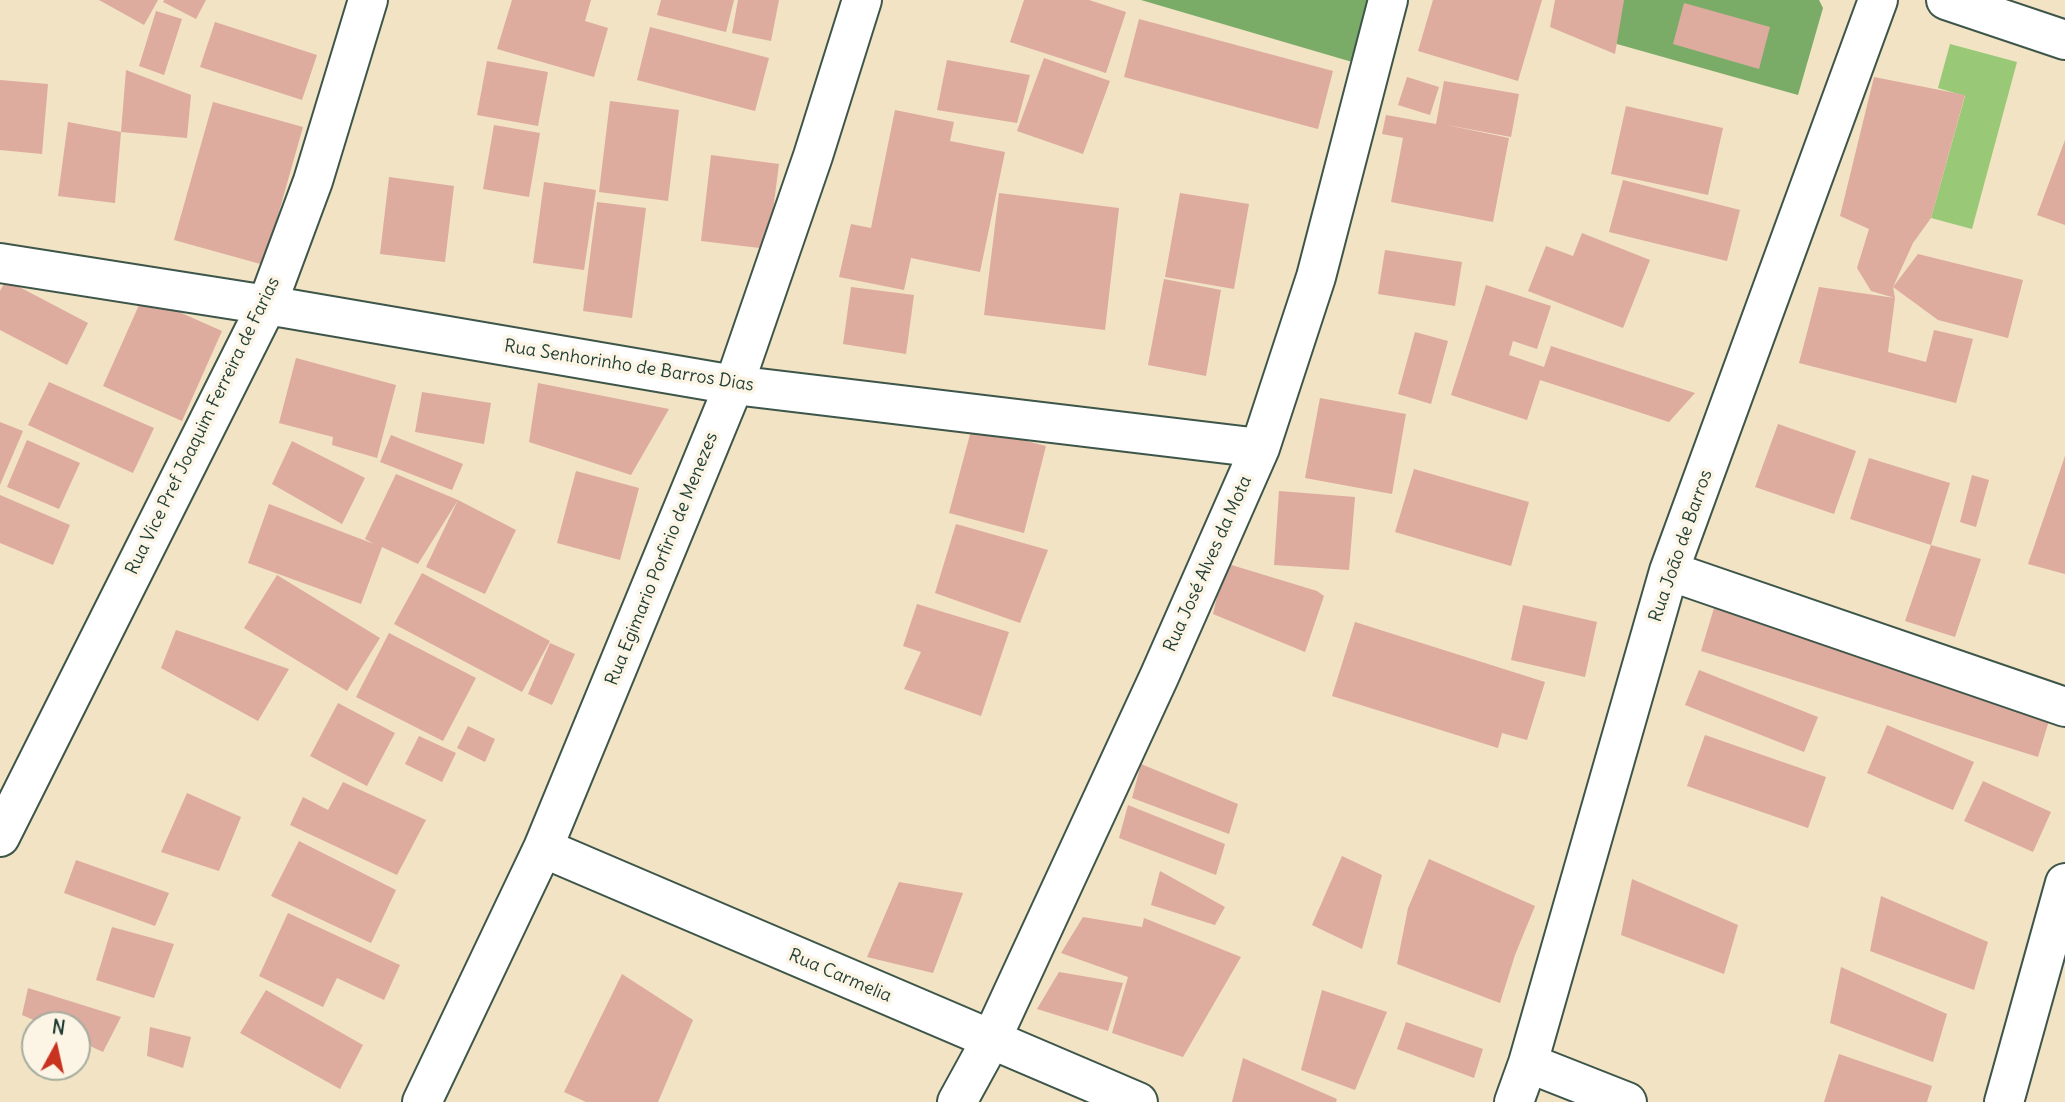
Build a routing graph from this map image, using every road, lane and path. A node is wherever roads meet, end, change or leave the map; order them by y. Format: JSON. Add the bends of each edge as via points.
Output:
{"nodes":[{"id":1,"x":368,"y":0,"type":"edge"},
{"id":2,"x":862,"y":0,"type":"edge"},
{"id":3,"x":1388,"y":0,"type":"edge"},
{"id":4,"x":1878,"y":0,"type":"edge"},
{"id":5,"x":1946,"y":0,"type":"edge"},
{"id":6,"x":2065,"y":40,"type":"edge"},
{"id":7,"x":0,"y":263,"type":"edge"},
{"id":8,"x":267,"y":304,"type":"junction"},
{"id":9,"x":734,"y":385,"type":"junction"},
{"id":10,"x":1260,"y":448,"type":"junction"},
{"id":11,"x":1669,"y":571,"type":"junction"},
{"id":12,"x":2065,"y":707,"type":"edge"},
{"id":13,"x":0,"y":837,"type":"edge"},
{"id":14,"x":543,"y":848,"type":"junction"},
{"id":15,"x":2065,"y":883,"type":"edge"},
{"id":16,"x":990,"y":1040,"type":"junction"},
{"id":17,"x":1528,"y":1063,"type":"junction"},
{"id":18,"x":422,"y":1102,"type":"edge"},
{"id":19,"x":957,"y":1102,"type":"edge"},
{"id":20,"x":1138,"y":1102,"type":"edge"},
{"id":21,"x":1514,"y":1102,"type":"edge"},
{"id":22,"x":1627,"y":1102,"type":"edge"},
{"id":23,"x":2004,"y":1102,"type":"edge"}],
"edges":[{"from":1,"to":8,"type":"street","name":"Rua Vice Pref Joaquim Ferreira de Farias","via":[[313,181]]},
{"from":2,"to":9,"type":"street","name":"Rua Egimario Porfirio de Menezes"},
{"from":3,"to":10,"type":"street","name":"Rua José Alves da Mota","via":[[1316,277]]},
{"from":4,"to":11,"type":"street","name":"Rua João de Barros"},
{"from":5,"to":6,"type":"street"},
{"from":7,"to":8,"type":"street","name":"Rua Senhorinho de Barros Dias"},
{"from":8,"to":9,"type":"street","name":"Rua Senhorinho de Barros Dias"},
{"from":8,"to":13,"type":"street","name":"Rua Vice Pref Joaquim Ferreira de Farias"},
{"from":9,"to":10,"type":"street","name":"Rua Senhorinho de Barros Dias"},
{"from":9,"to":14,"type":"street","name":"Rua Egimario Porfirio de Menezes"},
{"from":10,"to":16,"type":"street","name":"Rua José Alves da Mota"},
{"from":11,"to":12,"type":"street"},
{"from":11,"to":17,"type":"street","name":"Rua João de Barros"},
{"from":14,"to":16,"type":"street","name":"Rua Carmelia"},
{"from":14,"to":18,"type":"street","name":"Rua Egimario Porfirio de Menezes"},
{"from":15,"to":23,"type":"street"},
{"from":16,"to":19,"type":"street","name":"Rua José Alves da Mota"},
{"from":16,"to":20,"type":"street","name":"Rua Carmelia"},
{"from":17,"to":21,"type":"street","name":"Rua João de Barros"},
{"from":17,"to":22,"type":"street"}]}
